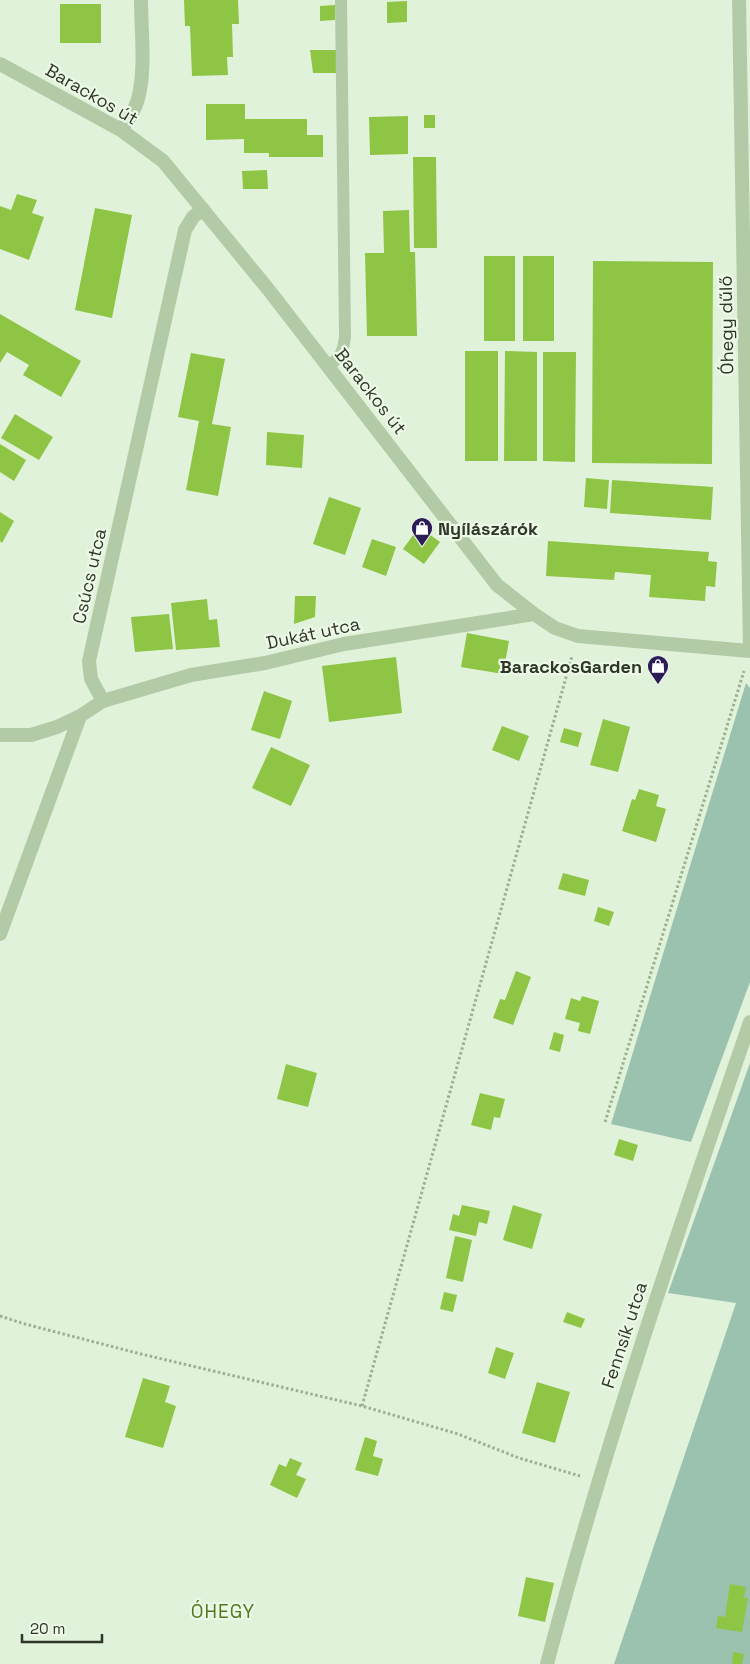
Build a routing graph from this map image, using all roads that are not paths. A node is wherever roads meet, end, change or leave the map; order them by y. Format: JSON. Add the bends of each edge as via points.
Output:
{"nodes":[{"id":1,"x":141,"y":0,"type":"edge"},
{"id":2,"x":341,"y":0,"type":"edge"},
{"id":3,"x":739,"y":0,"type":"edge"},
{"id":4,"x":0,"y":64,"type":"edge"},
{"id":5,"x":121,"y":130,"type":"junction"},
{"id":6,"x":203,"y":209,"type":"junction"},
{"id":7,"x":329,"y":366,"type":"junction"},
{"id":8,"x":534,"y":614,"type":"junction"},
{"id":9,"x":750,"y":650,"type":"edge"},
{"id":10,"x":103,"y":701,"type":"junction"},
{"id":11,"x":80,"y":716,"type":"junction"},
{"id":12,"x":0,"y":735,"type":"edge"},
{"id":13,"x":0,"y":934,"type":"edge"},
{"id":14,"x":750,"y":1022,"type":"edge"},
{"id":15,"x":547,"y":1664,"type":"edge"}],
"edges":[{"from":1,"to":5,"type":"street","via":[[142,78],[138,99]]},
{"from":2,"to":7,"type":"lane","via":[[345,337],[343,349]]},
{"from":3,"to":9,"type":"street","name":"Óhegy dűlő"},
{"from":4,"to":5,"type":"street","name":"Barackos út"},
{"from":5,"to":6,"type":"street","name":"Barackos út","via":[[163,161]]},
{"from":6,"to":7,"type":"street","name":"Barackos út"},
{"from":6,"to":10,"type":"street","name":"Csúcs utca","via":[[193,217],[186,230],[89,661],[91,679]]},
{"from":7,"to":8,"type":"street","name":"Barackos út","via":[[497,585]]},
{"from":8,"to":9,"type":"street","name":"Barackos út","via":[[555,628],[578,636]]},
{"from":8,"to":10,"type":"street","name":"Dukát utca","via":[[344,644],[190,676]]},
{"from":10,"to":11,"type":"street"},
{"from":11,"to":12,"type":"street","via":[[31,735]]},
{"from":11,"to":13,"type":"street"},
{"from":14,"to":15,"type":"street","name":"Fennsík utca","via":[[662,1276],[598,1481]]}]}
